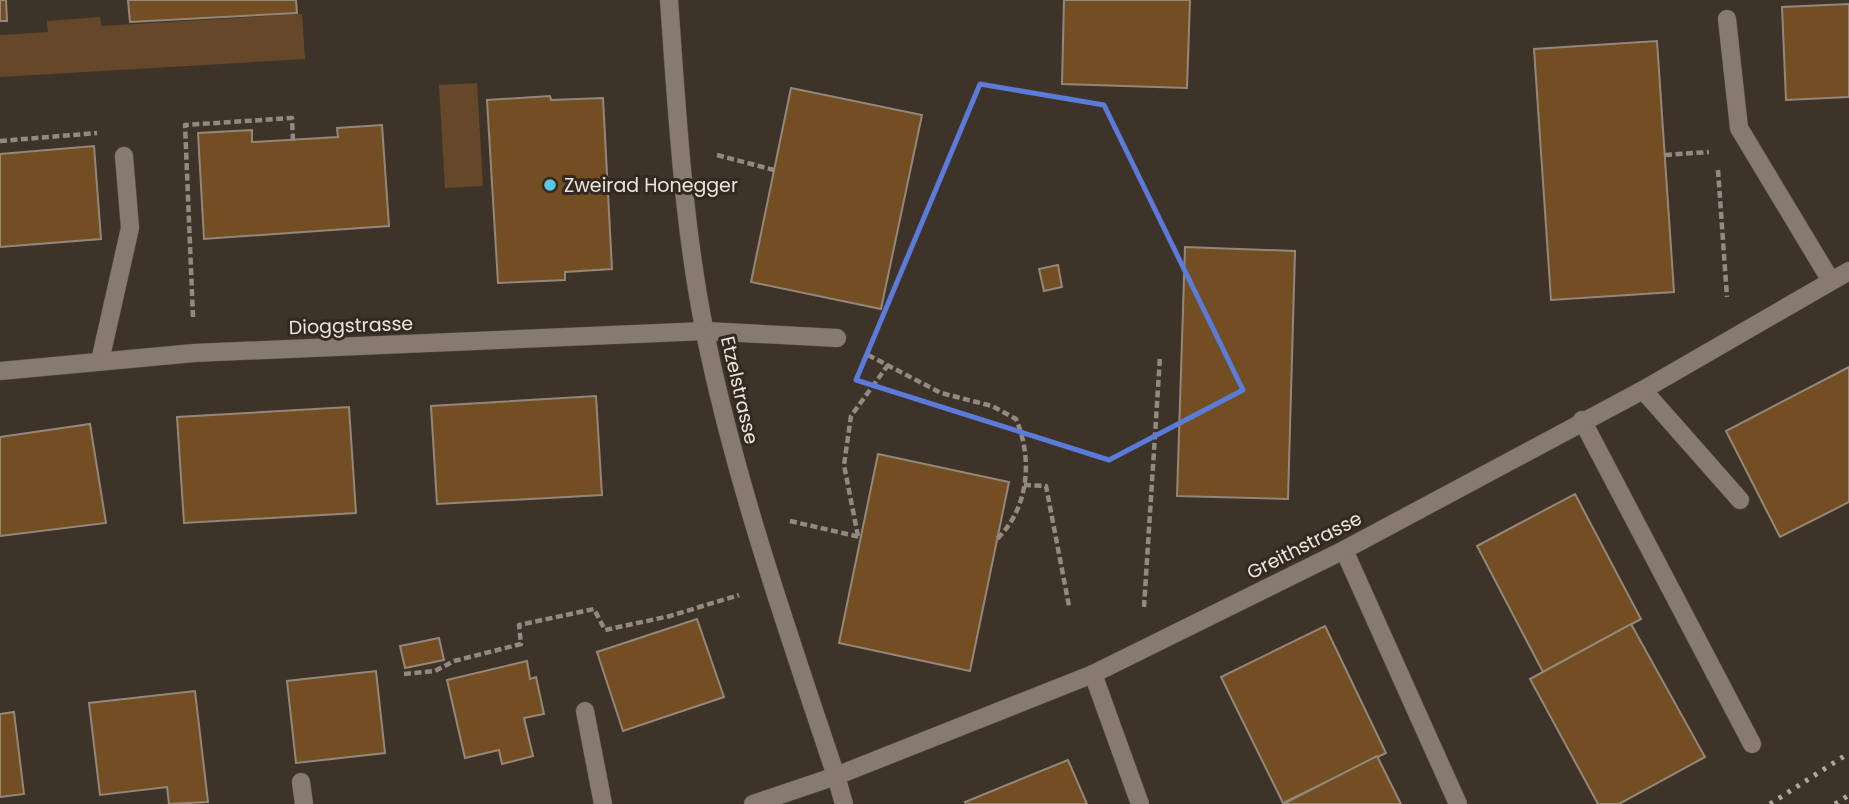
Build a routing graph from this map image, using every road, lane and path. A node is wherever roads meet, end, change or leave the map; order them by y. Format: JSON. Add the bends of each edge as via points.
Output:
{"nodes":[{"id":1,"x":669,"y":0,"type":"edge"},
{"id":2,"x":1727,"y":19,"type":"dead end"},
{"id":3,"x":98,"y":133,"type":"dead end"},
{"id":4,"x":0,"y":141,"type":"edge"},
{"id":5,"x":293,"y":141,"type":"dead end"},
{"id":6,"x":679,"y":145,"type":"junction"},
{"id":7,"x":1717,"y":151,"type":"dead end"},
{"id":8,"x":1665,"y":155,"type":"dead end"},
{"id":9,"x":124,"y":156,"type":"dead end"},
{"id":10,"x":1718,"y":165,"type":"dead end"},
{"id":11,"x":774,"y":170,"type":"dead end"},
{"id":12,"x":1849,"y":271,"type":"edge"},
{"id":13,"x":1831,"y":281,"type":"junction"},
{"id":14,"x":705,"y":331,"type":"junction"},
{"id":15,"x":837,"y":338,"type":"joint"},
{"id":16,"x":1729,"y":340,"type":"junction"},
{"id":17,"x":194,"y":353,"type":"junction"},
{"id":18,"x":1160,"y":357,"type":"dead end"},
{"id":19,"x":100,"y":360,"type":"junction"},
{"id":20,"x":888,"y":365,"type":"junction"},
{"id":21,"x":0,"y":371,"type":"edge"},
{"id":22,"x":1643,"y":390,"type":"junction"},
{"id":23,"x":1582,"y":420,"type":"junction"},
{"id":24,"x":1024,"y":485,"type":"junction"},
{"id":25,"x":1740,"y":500,"type":"dead end"},
{"id":26,"x":748,"y":511,"type":"junction"},
{"id":27,"x":997,"y":540,"type":"dead end"},
{"id":28,"x":1344,"y":550,"type":"junction"},
{"id":29,"x":743,"y":594,"type":"dead end"},
{"id":30,"x":1069,"y":606,"type":"dead end"},
{"id":31,"x":1141,"y":650,"type":"junction"},
{"id":32,"x":404,"y":674,"type":"dead end"},
{"id":33,"x":1093,"y":674,"type":"junction"},
{"id":34,"x":585,"y":710,"type":"dead end"},
{"id":35,"x":1752,"y":744,"type":"dead end"},
{"id":36,"x":836,"y":776,"type":"junction"},
{"id":37,"x":301,"y":782,"type":"dead end"},
{"id":38,"x":304,"y":804,"type":"edge"},
{"id":39,"x":603,"y":804,"type":"edge"},
{"id":40,"x":753,"y":804,"type":"edge"},
{"id":41,"x":844,"y":804,"type":"edge"},
{"id":42,"x":1140,"y":804,"type":"edge"},
{"id":43,"x":1458,"y":804,"type":"edge"}],
"edges":[{"from":1,"to":6,"type":"street","name":"Etzelstrasse"},
{"from":2,"to":13,"type":"street","via":[[1739,128]]},
{"from":3,"to":4,"type":"path"},
{"from":5,"to":17,"type":"path","via":[[292,118],[186,125]]},
{"from":6,"to":11,"type":"path"},
{"from":6,"to":14,"type":"street","name":"Etzelstrasse"},
{"from":7,"to":8,"type":"path"},
{"from":9,"to":19,"type":"street","via":[[130,228]]},
{"from":10,"to":16,"type":"path"},
{"from":12,"to":13,"type":"street","name":"Greithstrasse"},
{"from":13,"to":16,"type":"street","name":"Greithstrasse"},
{"from":14,"to":15,"type":"street","name":"Dioggstrasse"},
{"from":14,"to":17,"type":"street","name":"Dioggstrasse"},
{"from":14,"to":26,"type":"street","name":"Etzelstrasse"},
{"from":15,"to":20,"type":"path"},
{"from":16,"to":22,"type":"street","name":"Greithstrasse"},
{"from":17,"to":19,"type":"street","name":"Dioggstrasse"},
{"from":18,"to":31,"type":"path"},
{"from":19,"to":21,"type":"street","name":"Dioggstrasse"},
{"from":20,"to":24,"type":"path","via":[[941,393],[992,406],[1016,419],[1027,459]]},
{"from":20,"to":26,"type":"path","via":[[851,415],[844,465],[859,536]]},
{"from":22,"to":23,"type":"street","name":"Greithstrasse"},
{"from":22,"to":25,"type":"street"},
{"from":23,"to":28,"type":"street","name":"Greithstrasse"},
{"from":23,"to":35,"type":"street"},
{"from":24,"to":27,"type":"path","via":[[1011,526]]},
{"from":24,"to":30,"type":"path","via":[[1046,486]]},
{"from":26,"to":36,"type":"street","name":"Etzelstrasse"},
{"from":28,"to":31,"type":"street","name":"Greithstrasse"},
{"from":28,"to":43,"type":"street"},
{"from":29,"to":32,"type":"path","via":[[605,630],[594,609],[519,625],[521,643],[454,660],[435,671]]},
{"from":31,"to":33,"type":"street","name":"Greithstrasse"},
{"from":33,"to":36,"type":"street","name":"Greithstrasse"},
{"from":33,"to":42,"type":"street"},
{"from":34,"to":39,"type":"street"},
{"from":36,"to":40,"type":"street","name":"Greithstrasse"},
{"from":36,"to":41,"type":"street","name":"Etzelstrasse"},
{"from":37,"to":38,"type":"street"}]}
